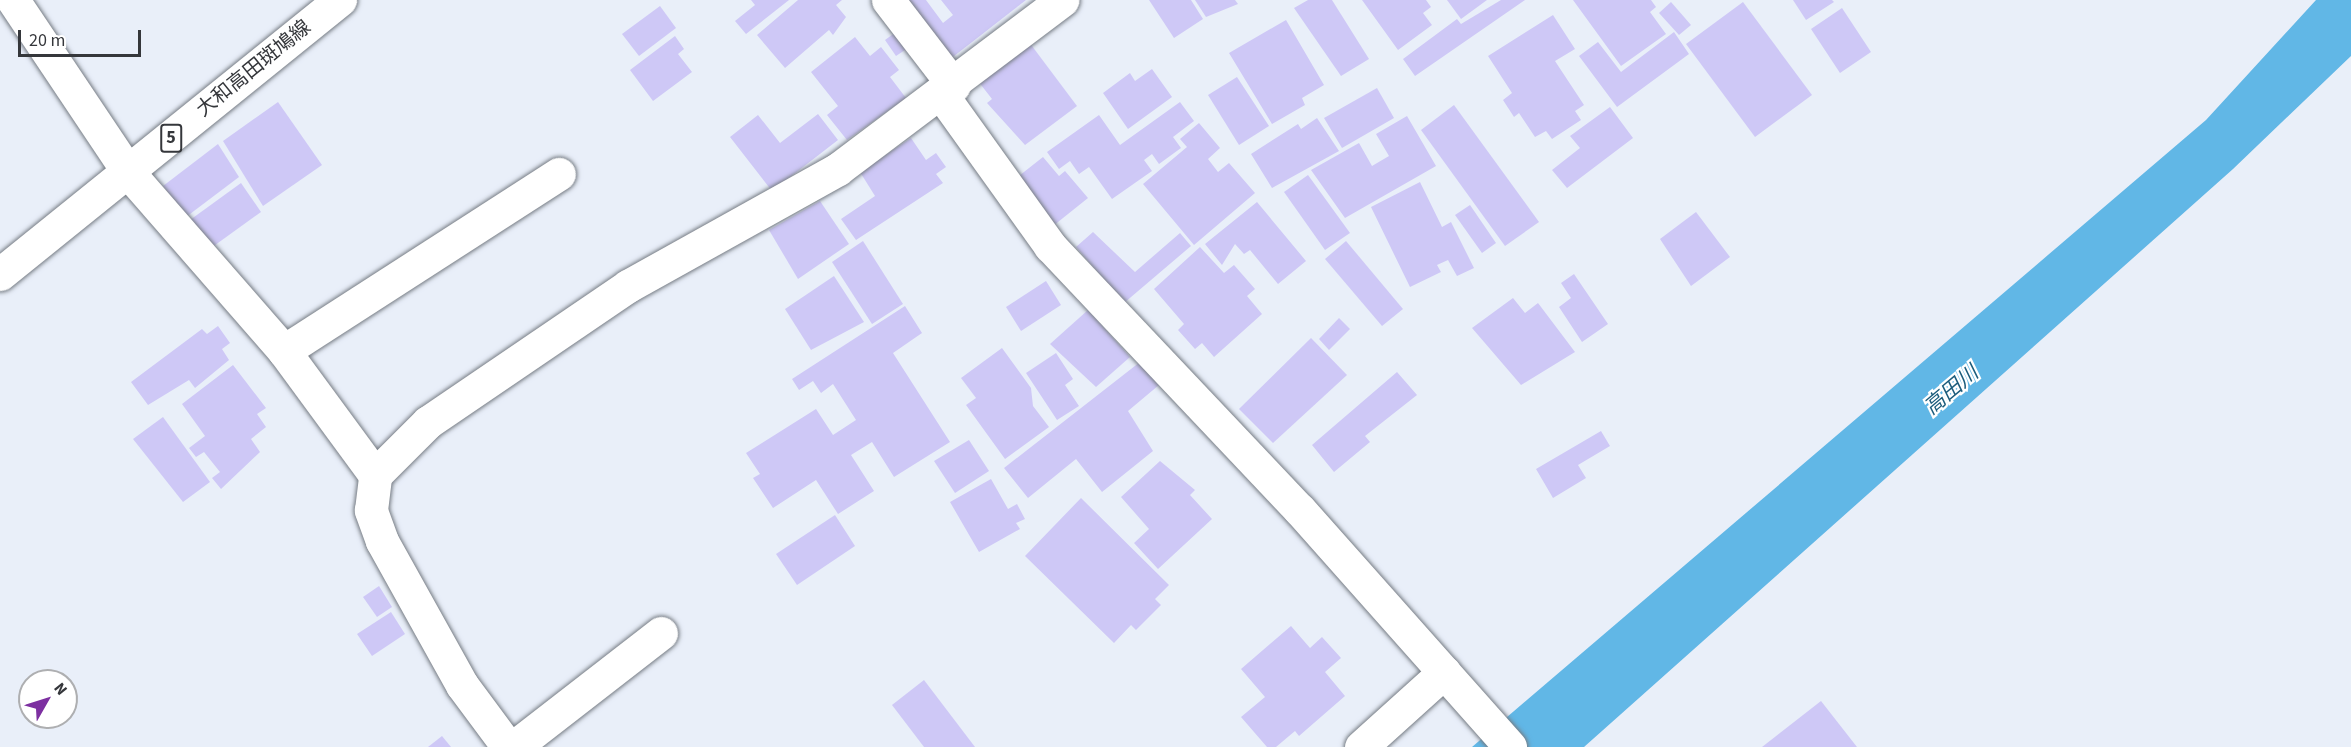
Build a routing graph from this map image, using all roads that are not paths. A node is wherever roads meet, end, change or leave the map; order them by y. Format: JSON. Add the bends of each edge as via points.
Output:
{"nodes":[{"id":1,"x":13,"y":0,"type":"edge"},
{"id":2,"x":340,"y":0,"type":"edge"},
{"id":3,"x":888,"y":0,"type":"edge"},
{"id":4,"x":1062,"y":0,"type":"edge"},
{"id":5,"x":948,"y":90,"type":"junction"},
{"id":6,"x":128,"y":172,"type":"junction"},
{"id":7,"x":559,"y":174,"type":"dead end"},
{"id":8,"x":0,"y":274,"type":"edge"},
{"id":9,"x":284,"y":351,"type":"junction"},
{"id":10,"x":375,"y":475,"type":"junction"},
{"id":11,"x":661,"y":633,"type":"dead end"},
{"id":12,"x":1444,"y":672,"type":"junction"},
{"id":13,"x":508,"y":747,"type":"edge"},
{"id":14,"x":514,"y":747,"type":"edge"},
{"id":15,"x":1361,"y":747,"type":"edge"},
{"id":16,"x":1510,"y":747,"type":"edge"}],
"edges":[{"from":1,"to":6,"type":"street"},
{"from":2,"to":6,"type":"street","name":"大和高田斑鳩線","number":"5"},
{"from":3,"to":5,"type":"street"},
{"from":4,"to":5,"type":"street"},
{"from":5,"to":10,"type":"street","via":[[838,169],[628,286],[428,422]]},
{"from":5,"to":12,"type":"street","via":[[1050,246]]},
{"from":6,"to":8,"type":"street","name":"大和高田斑鳩線","number":"5"},
{"from":6,"to":9,"type":"street"},
{"from":7,"to":9,"type":"street"},
{"from":9,"to":10,"type":"street"},
{"from":10,"to":13,"type":"street","via":[[371,510],[382,541],[462,685]]},
{"from":11,"to":14,"type":"street"},
{"from":12,"to":15,"type":"street"},
{"from":12,"to":16,"type":"street"}]}
